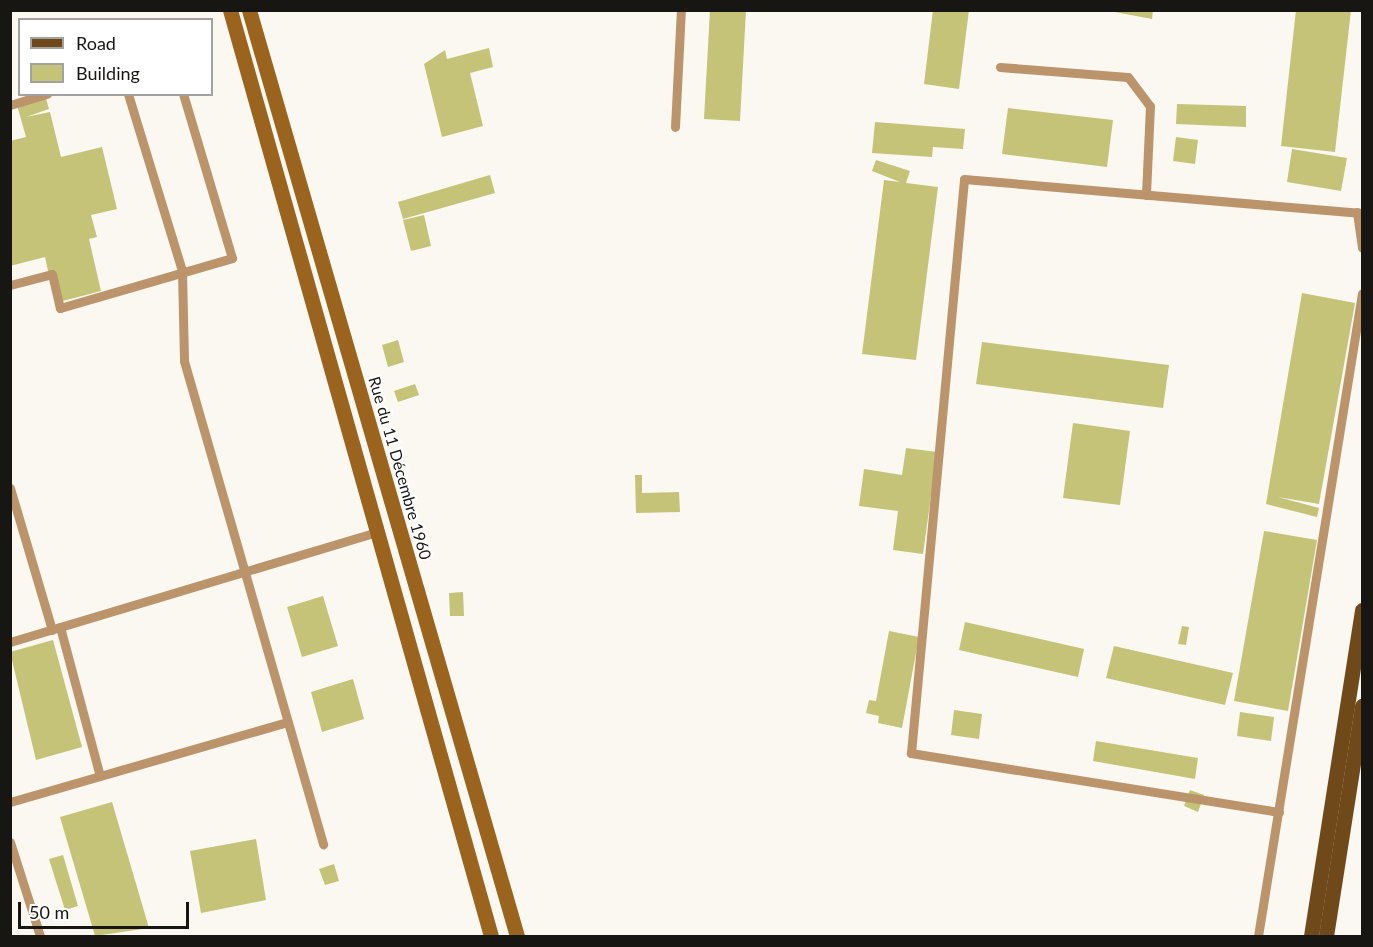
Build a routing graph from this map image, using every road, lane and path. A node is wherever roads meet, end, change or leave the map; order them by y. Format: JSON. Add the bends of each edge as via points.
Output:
{"nodes":[{"id":1,"x":230,"y":10,"type":"edge"},
{"id":2,"x":249,"y":10,"type":"edge"},
{"id":3,"x":681,"y":10,"type":"edge"},
{"id":4,"x":1000,"y":67,"type":"dead end"},
{"id":5,"x":40,"y":96,"type":"edge"},
{"id":6,"x":130,"y":96,"type":"edge"},
{"id":7,"x":184,"y":96,"type":"edge"},
{"id":8,"x":10,"y":105,"type":"edge"},
{"id":9,"x":675,"y":127,"type":"dead end"},
{"id":10,"x":1146,"y":195,"type":"junction"},
{"id":11,"x":1359,"y":213,"type":"edge"},
{"id":12,"x":1362,"y":248,"type":"edge"},
{"id":13,"x":182,"y":272,"type":"junction"},
{"id":14,"x":10,"y":285,"type":"edge"},
{"id":15,"x":1362,"y":293,"type":"edge"},
{"id":16,"x":10,"y":488,"type":"edge"},
{"id":17,"x":377,"y":532,"type":"junction"},
{"id":18,"x":244,"y":572,"type":"junction"},
{"id":19,"x":1362,"y":610,"type":"edge"},
{"id":20,"x":56,"y":628,"type":"junction"},
{"id":21,"x":10,"y":642,"type":"edge"},
{"id":22,"x":1362,"y":706,"type":"edge"},
{"id":23,"x":288,"y":722,"type":"junction"},
{"id":24,"x":100,"y":776,"type":"junction"},
{"id":25,"x":10,"y":802,"type":"edge"},
{"id":26,"x":1279,"y":812,"type":"junction"},
{"id":27,"x":10,"y":842,"type":"edge"},
{"id":28,"x":323,"y":843,"type":"dead end"},
{"id":29,"x":40,"y":936,"type":"edge"},
{"id":30,"x":491,"y":936,"type":"edge"},
{"id":31,"x":517,"y":936,"type":"edge"},
{"id":32,"x":1258,"y":936,"type":"edge"},
{"id":33,"x":1311,"y":936,"type":"edge"},
{"id":34,"x":1326,"y":936,"type":"edge"}],
"edges":[{"from":1,"to":17,"type":"main road"},
{"from":2,"to":31,"type":"main road","name":"Rue du 11 Décembre 1960"},
{"from":3,"to":9,"type":"lane"},
{"from":4,"to":10,"type":"lane","via":[[1128,77],[1150,106]]},
{"from":5,"to":8,"type":"lane"},
{"from":6,"to":13,"type":"lane"},
{"from":7,"to":13,"type":"lane","via":[[232,258]]},
{"from":10,"to":11,"type":"lane"},
{"from":10,"to":26,"type":"lane","via":[[964,179],[911,753]]},
{"from":11,"to":12,"type":"lane"},
{"from":13,"to":14,"type":"lane","via":[[60,308],[52,274]]},
{"from":13,"to":18,"type":"lane","via":[[184,361]]},
{"from":15,"to":26,"type":"lane"},
{"from":16,"to":20,"type":"lane"},
{"from":17,"to":18,"type":"lane"},
{"from":17,"to":30,"type":"main road"},
{"from":18,"to":20,"type":"lane"},
{"from":18,"to":23,"type":"lane"},
{"from":19,"to":33,"type":"main road"},
{"from":20,"to":21,"type":"lane"},
{"from":20,"to":24,"type":"lane"},
{"from":22,"to":34,"type":"main road"},
{"from":23,"to":24,"type":"lane"},
{"from":23,"to":28,"type":"lane"},
{"from":24,"to":25,"type":"lane"},
{"from":26,"to":32,"type":"lane"},
{"from":27,"to":29,"type":"lane"}]}
